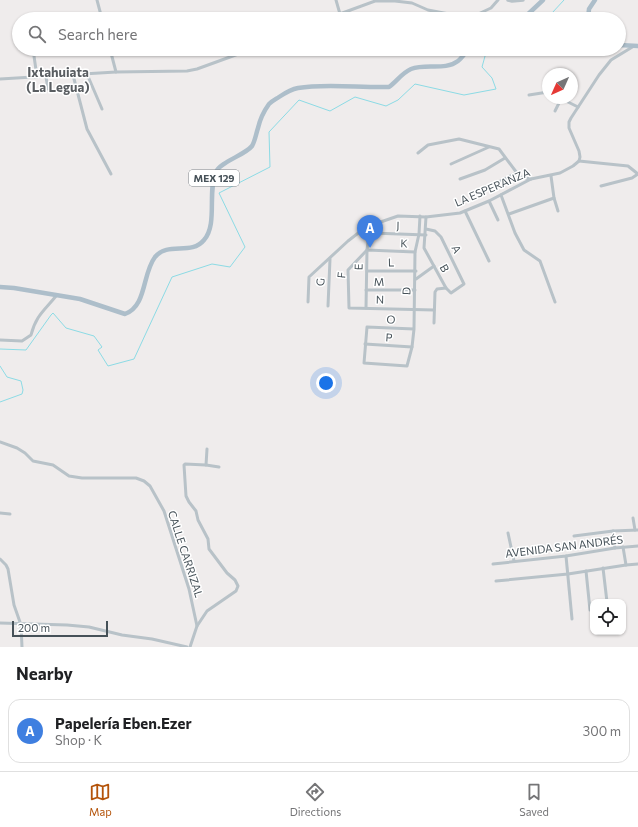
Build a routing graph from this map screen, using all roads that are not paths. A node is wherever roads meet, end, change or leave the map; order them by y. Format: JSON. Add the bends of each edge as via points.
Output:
{"nodes":[{"id":1,"x":97,"y":0,"type":"edge"},
{"id":2,"x":336,"y":0,"type":"edge"},
{"id":3,"x":498,"y":0,"type":"edge"},
{"id":4,"x":508,"y":0,"type":"edge"},
{"id":5,"x":523,"y":0,"type":"edge"},
{"id":6,"x":542,"y":0,"type":"edge"},
{"id":7,"x":595,"y":0,"type":"edge"},
{"id":8,"x":100,"y":12,"type":"edge"},
{"id":9,"x":339,"y":12,"type":"edge"},
{"id":10,"x":345,"y":12,"type":"edge"},
{"id":11,"x":438,"y":12,"type":"edge"},
{"id":12,"x":482,"y":12,"type":"edge"},
{"id":13,"x":530,"y":12,"type":"edge"},
{"id":14,"x":589,"y":12,"type":"edge"},
{"id":15,"x":626,"y":45,"type":"edge"},
{"id":16,"x":636,"y":46,"type":"edge"},
{"id":17,"x":626,"y":52,"type":"edge"},
{"id":18,"x":34,"y":56,"type":"edge"},
{"id":19,"x":112,"y":56,"type":"edge"},
{"id":20,"x":232,"y":56,"type":"edge"},
{"id":21,"x":463,"y":56,"type":"edge"},
{"id":22,"x":618,"y":56,"type":"edge"},
{"id":23,"x":116,"y":72,"type":"junction"},
{"id":24,"x":87,"y":74,"type":"junction"},
{"id":25,"x":73,"y":75,"type":"junction"},
{"id":26,"x":46,"y":76,"type":"junction"},
{"id":27,"x":37,"y":77,"type":"junction"},
{"id":28,"x":0,"y":79,"type":"edge"},
{"id":29,"x":48,"y":89,"type":"dead end"},
{"id":30,"x":542,"y":93,"type":"edge"},
{"id":31,"x":529,"y":95,"type":"dead end"},
{"id":32,"x":558,"y":104,"type":"edge"},
{"id":33,"x":572,"y":104,"type":"edge"},
{"id":34,"x":578,"y":107,"type":"junction"},
{"id":35,"x":102,"y":109,"type":"dead end"},
{"id":36,"x":555,"y":111,"type":"dead end"},
{"id":37,"x":489,"y":147,"type":"junction"},
{"id":38,"x":418,"y":153,"type":"dead end"},
{"id":39,"x":506,"y":158,"type":"junction"},
{"id":40,"x":579,"y":161,"type":"junction"},
{"id":41,"x":451,"y":164,"type":"dead end"},
{"id":42,"x":516,"y":173,"type":"junction"},
{"id":43,"x":111,"y":174,"type":"dead end"},
{"id":44,"x":638,"y":174,"type":"edge"},
{"id":45,"x":551,"y":176,"type":"junction"},
{"id":46,"x":460,"y":179,"type":"dead end"},
{"id":47,"x":531,"y":179,"type":"junction"},
{"id":48,"x":601,"y":186,"type":"dead end"},
{"id":49,"x":501,"y":195,"type":"junction"},
{"id":50,"x":471,"y":196,"type":"dead end"},
{"id":51,"x":554,"y":198,"type":"junction"},
{"id":52,"x":489,"y":201,"type":"junction"},
{"id":53,"x":465,"y":211,"type":"junction"},
{"id":54,"x":558,"y":211,"type":"dead end"},
{"id":55,"x":509,"y":214,"type":"junction"},
{"id":56,"x":420,"y":216,"type":"junction"},
{"id":57,"x":426,"y":217,"type":"junction"},
{"id":58,"x":498,"y":220,"type":"dead end"},
{"id":59,"x":366,"y":227,"type":"junction"},
{"id":60,"x":426,"y":229,"type":"junction"},
{"id":61,"x":369,"y":234,"type":"junction"},
{"id":62,"x":419,"y":234,"type":"junction"},
{"id":63,"x":426,"y":235,"type":"junction"},
{"id":64,"x":367,"y":250,"type":"junction"},
{"id":65,"x":415,"y":252,"type":"junction"},
{"id":66,"x":330,"y":259,"type":"junction"},
{"id":67,"x":489,"y":262,"type":"dead end"},
{"id":68,"x":434,"y":266,"type":"junction"},
{"id":69,"x":367,"y":271,"type":"junction"},
{"id":70,"x":416,"y":271,"type":"junction"},
{"id":71,"x":416,"y":279,"type":"junction"},
{"id":72,"x":464,"y":284,"type":"joint"},
{"id":73,"x":0,"y":288,"type":"edge"},
{"id":74,"x":446,"y":288,"type":"junction"},
{"id":75,"x":366,"y":290,"type":"junction"},
{"id":76,"x":415,"y":290,"type":"junction"},
{"id":77,"x":56,"y":296,"type":"junction"},
{"id":78,"x":308,"y":302,"type":"dead end"},
{"id":79,"x":555,"y":302,"type":"dead end"},
{"id":80,"x":328,"y":306,"type":"dead end"},
{"id":81,"x":350,"y":308,"type":"joint"},
{"id":82,"x":366,"y":308,"type":"junction"},
{"id":83,"x":414,"y":309,"type":"junction"},
{"id":84,"x":434,"y":310,"type":"junction"},
{"id":85,"x":434,"y":323,"type":"dead end"},
{"id":86,"x":414,"y":329,"type":"junction"},
{"id":87,"x":0,"y":340,"type":"edge"},
{"id":88,"x":365,"y":344,"type":"junction"},
{"id":89,"x":412,"y":347,"type":"junction"},
{"id":90,"x":0,"y":442,"type":"edge"},
{"id":91,"x":207,"y":449,"type":"dead end"},
{"id":92,"x":206,"y":465,"type":"junction"},
{"id":93,"x":219,"y":468,"type":"dead end"},
{"id":94,"x":0,"y":513,"type":"edge"},
{"id":95,"x":10,"y":514,"type":"dead end"},
{"id":96,"x":633,"y":518,"type":"dead end"},
{"id":97,"x":636,"y":530,"type":"edge"},
{"id":98,"x":613,"y":531,"type":"junction"},
{"id":99,"x":508,"y":533,"type":"dead end"},
{"id":100,"x":574,"y":536,"type":"dead end"},
{"id":101,"x":638,"y":546,"type":"edge"},
{"id":102,"x":623,"y":547,"type":"junction"},
{"id":103,"x":615,"y":548,"type":"junction"},
{"id":104,"x":566,"y":556,"type":"junction"},
{"id":105,"x":0,"y":559,"type":"edge"},
{"id":106,"x":514,"y":561,"type":"junction"},
{"id":107,"x":493,"y":564,"type":"dead end"},
{"id":108,"x":638,"y":564,"type":"edge"},
{"id":109,"x":626,"y":565,"type":"junction"},
{"id":110,"x":603,"y":568,"type":"junction"},
{"id":111,"x":586,"y":571,"type":"junction"},
{"id":112,"x":568,"y":574,"type":"junction"},
{"id":113,"x":496,"y":581,"type":"dead end"},
{"id":114,"x":607,"y":599,"type":"edge"},
{"id":115,"x":590,"y":610,"type":"dead end"},
{"id":116,"x":572,"y":619,"type":"dead end"},
{"id":117,"x":0,"y":623,"type":"edge"},
{"id":118,"x":21,"y":625,"type":"junction"},
{"id":119,"x":196,"y":626,"type":"junction"},
{"id":120,"x":174,"y":645,"type":"edge"},
{"id":121,"x":22,"y":647,"type":"edge"},
{"id":122,"x":189,"y":647,"type":"edge"}],
"edges":[{"from":1,"to":8,"type":"street"},
{"from":2,"to":9,"type":"street"},
{"from":3,"to":12,"type":"street","via":[[491,8]]},
{"from":4,"to":5,"type":"street"},
{"from":6,"to":13,"type":"main road"},
{"from":7,"to":14,"type":"main road"},
{"from":10,"to":11,"type":"street","via":[[375,1],[395,1],[412,3]]},
{"from":15,"to":16,"type":"main road"},
{"from":16,"to":17,"type":"street"},
{"from":18,"to":27,"type":"street"},
{"from":19,"to":23,"type":"street"},
{"from":20,"to":23,"type":"street","via":[[192,70],[178,72]]},
{"from":21,"to":77,"type":"main road","number":"MEX 129","via":[[450,65],[412,69],[401,75],[389,87],[298,88],[270,102],[262,116],[252,146],[216,171],[211,195],[211,222],[205,240],[191,248],[169,248],[155,256],[132,312],[125,314],[80,299]]},
{"from":22,"to":34,"type":"street","via":[[611,60],[599,75]]},
{"from":23,"to":24,"type":"street"},
{"from":24,"to":25,"type":"street"},
{"from":24,"to":35,"type":"street"},
{"from":25,"to":26,"type":"street"},
{"from":25,"to":43,"type":"street","via":[[87,129]]},
{"from":26,"to":27,"type":"street"},
{"from":26,"to":29,"type":"street"},
{"from":27,"to":28,"type":"street"},
{"from":30,"to":31,"type":"street"},
{"from":32,"to":36,"type":"street"},
{"from":33,"to":34,"type":"street"},
{"from":34,"to":40,"type":"street","via":[[569,122],[569,128],[579,151]]},
{"from":37,"to":38,"type":"street","via":[[459,140],[428,145]]},
{"from":37,"to":39,"type":"street","via":[[499,149]]},
{"from":37,"to":41,"type":"street"},
{"from":39,"to":42,"type":"street"},
{"from":39,"to":46,"type":"street","via":[[485,170]]},
{"from":40,"to":44,"type":"street","via":[[628,166]]},
{"from":40,"to":45,"type":"street","name":"LA ESPERANZA"},
{"from":42,"to":47,"type":"street","via":[[520,177]]},
{"from":42,"to":50,"type":"street"},
{"from":44,"to":48,"type":"street"},
{"from":45,"to":47,"type":"street","name":"LA ESPERANZA"},
{"from":45,"to":51,"type":"street"},
{"from":47,"to":49,"type":"street","name":"LA ESPERANZA"},
{"from":49,"to":52,"type":"street","name":"LA ESPERANZA"},
{"from":49,"to":55,"type":"street"},
{"from":51,"to":54,"type":"street"},
{"from":51,"to":55,"type":"street"},
{"from":52,"to":53,"type":"street","name":"LA ESPERANZA"},
{"from":52,"to":58,"type":"street"},
{"from":53,"to":57,"type":"street","name":"LA ESPERANZA"},
{"from":53,"to":67,"type":"street"},
{"from":55,"to":79,"type":"street","via":[[524,250],[540,261]]},
{"from":56,"to":57,"type":"street","name":"LA ESPERANZA"},
{"from":56,"to":59,"type":"street","name":"LA ESPERANZA","via":[[398,216]]},
{"from":56,"to":62,"type":"street","name":"D"},
{"from":57,"to":60,"type":"street"},
{"from":59,"to":61,"type":"street"},
{"from":59,"to":66,"type":"street","name":"LA ESPERANZA","via":[[348,240]]},
{"from":60,"to":63,"type":"street"},
{"from":60,"to":72,"type":"street","name":"A","via":[[441,237]]},
{"from":61,"to":62,"type":"street","name":"J"},
{"from":61,"to":64,"type":"street","name":"E"},
{"from":62,"to":63,"type":"street","name":"J"},
{"from":62,"to":65,"type":"street","name":"D"},
{"from":63,"to":68,"type":"street","name":"B","via":[[424,248]]},
{"from":64,"to":65,"type":"street","name":"K"},
{"from":64,"to":69,"type":"street","name":"E"},
{"from":64,"to":81,"type":"street","name":"F","via":[[348,270]]},
{"from":65,"to":70,"type":"street","name":"D"},
{"from":66,"to":78,"type":"street","name":"LA ESPERANZA","via":[[310,277]]},
{"from":66,"to":80,"type":"street","name":"G"},
{"from":68,"to":71,"type":"street"},
{"from":68,"to":74,"type":"street","name":"B"},
{"from":69,"to":70,"type":"street","name":"L"},
{"from":69,"to":75,"type":"street","name":"E"},
{"from":70,"to":71,"type":"street","name":"D"},
{"from":71,"to":76,"type":"street","name":"D"},
{"from":72,"to":74,"type":"street","name":"B","via":[[452,293]]},
{"from":73,"to":77,"type":"main road","number":"MEX 129"},
{"from":74,"to":84,"type":"street","via":[[437,289],[435,292]]},
{"from":75,"to":76,"type":"street","name":"M"},
{"from":75,"to":82,"type":"street","name":"E"},
{"from":76,"to":83,"type":"street","name":"D"},
{"from":77,"to":87,"type":"street","via":[[38,316],[31,335],[22,341]]},
{"from":81,"to":82,"type":"street","name":"N"},
{"from":82,"to":83,"type":"street","name":"N"},
{"from":83,"to":84,"type":"street","name":"N"},
{"from":83,"to":86,"type":"street","name":"D"},
{"from":84,"to":85,"type":"street"},
{"from":86,"to":88,"type":"street","name":"O","via":[[366,326]]},
{"from":86,"to":89,"type":"street","name":"D"},
{"from":88,"to":89,"type":"street","name":"P"},
{"from":88,"to":89,"type":"street","name":"D","via":[[364,363],[407,366]]},
{"from":90,"to":119,"type":"street","name":"CALLE CARRIZAL","via":[[17,448],[33,461],[53,465],[69,476],[136,478],[150,486],[164,511],[189,589]]},
{"from":91,"to":92,"type":"street"},
{"from":92,"to":93,"type":"street"},
{"from":92,"to":119,"type":"street","via":[[184,465],[186,496],[196,511],[208,539],[208,548],[238,586],[236,592],[207,611]]},
{"from":94,"to":95,"type":"street"},
{"from":96,"to":97,"type":"street"},
{"from":97,"to":98,"type":"street"},
{"from":98,"to":100,"type":"street"},
{"from":98,"to":103,"type":"street"},
{"from":99,"to":106,"type":"street"},
{"from":101,"to":102,"type":"street","name":"AVENIDA SAN ANDRÉS"},
{"from":102,"to":103,"type":"street","name":"AVENIDA SAN ANDRÉS"},
{"from":102,"to":109,"type":"street"},
{"from":103,"to":104,"type":"street","name":"AVENIDA SAN ANDRÉS"},
{"from":104,"to":106,"type":"street","name":"AVENIDA SAN ANDRÉS"},
{"from":104,"to":112,"type":"street"},
{"from":105,"to":118,"type":"street","via":[[8,569],[14,606]]},
{"from":106,"to":107,"type":"street","name":"AVENIDA SAN ANDRÉS"},
{"from":108,"to":109,"type":"street"},
{"from":109,"to":110,"type":"street"},
{"from":110,"to":111,"type":"street"},
{"from":110,"to":114,"type":"street"},
{"from":111,"to":112,"type":"street"},
{"from":111,"to":115,"type":"street"},
{"from":112,"to":113,"type":"street"},
{"from":112,"to":116,"type":"street"},
{"from":117,"to":118,"type":"street"},
{"from":118,"to":120,"type":"street","via":[[88,627]]},
{"from":118,"to":121,"type":"street"},
{"from":119,"to":122,"type":"street","name":"CALLE CARRIZAL"},
{"from":120,"to":122,"type":"street"}]}
